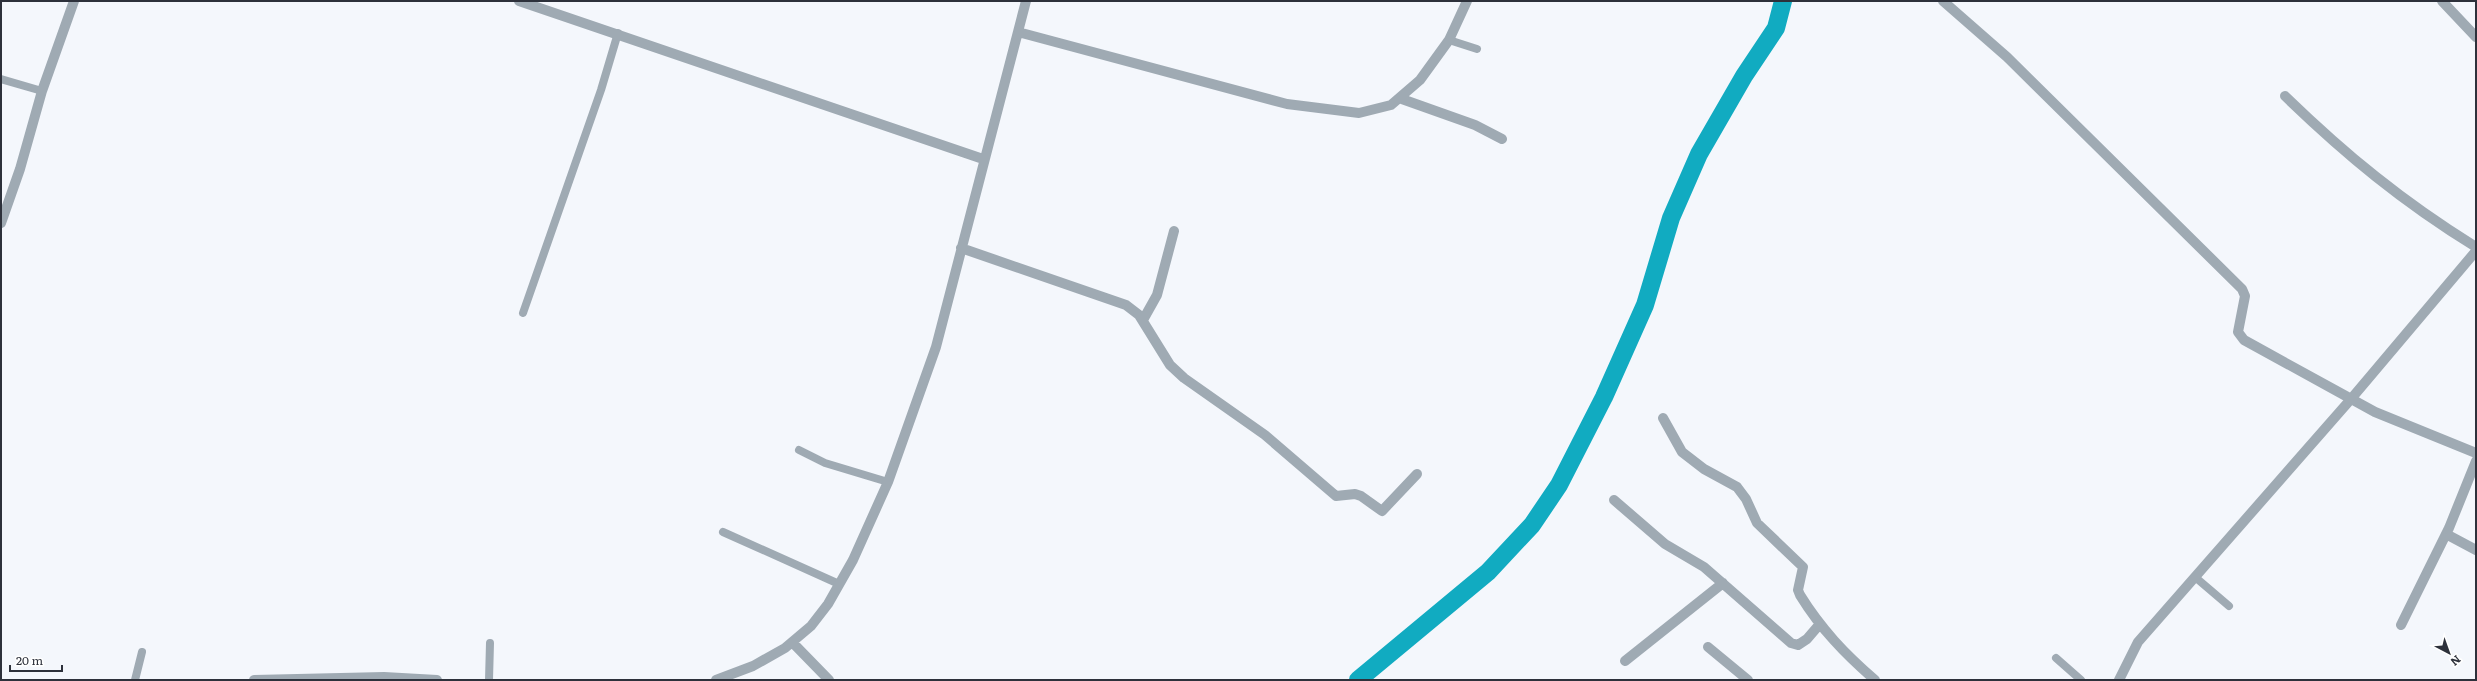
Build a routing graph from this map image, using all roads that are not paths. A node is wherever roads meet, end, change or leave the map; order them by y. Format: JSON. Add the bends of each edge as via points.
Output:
{"nodes":[{"id":1,"x":74,"y":1,"type":"edge"},
{"id":2,"x":1026,"y":1,"type":"edge"},
{"id":3,"x":1467,"y":1,"type":"edge"},
{"id":4,"x":1943,"y":1,"type":"edge"},
{"id":5,"x":2442,"y":1,"type":"edge"},
{"id":6,"x":525,"y":2,"type":"edge"},
{"id":7,"x":1018,"y":32,"type":"junction"},
{"id":8,"x":618,"y":34,"type":"junction"},
{"id":9,"x":2476,"y":37,"type":"edge"},
{"id":10,"x":1449,"y":40,"type":"junction"},
{"id":11,"x":1477,"y":49,"type":"dead end"},
{"id":12,"x":1,"y":79,"type":"edge"},
{"id":13,"x":42,"y":91,"type":"junction"},
{"id":14,"x":2285,"y":96,"type":"dead end"},
{"id":15,"x":1399,"y":98,"type":"junction"},
{"id":16,"x":1502,"y":139,"type":"dead end"},
{"id":17,"x":983,"y":159,"type":"junction"},
{"id":18,"x":6,"y":198,"type":"edge"},
{"id":19,"x":1,"y":223,"type":"edge"},
{"id":20,"x":1174,"y":231,"type":"dead end"},
{"id":21,"x":2476,"y":247,"type":"edge"},
{"id":22,"x":961,"y":248,"type":"junction"},
{"id":23,"x":2476,"y":251,"type":"edge"},
{"id":24,"x":524,"y":313,"type":"dead end"},
{"id":25,"x":1143,"y":320,"type":"junction"},
{"id":26,"x":2351,"y":399,"type":"junction"},
{"id":27,"x":1663,"y":418,"type":"dead end"},
{"id":28,"x":799,"y":450,"type":"dead end"},
{"id":29,"x":2476,"y":453,"type":"edge"},
{"id":30,"x":2476,"y":461,"type":"edge"},
{"id":31,"x":1417,"y":474,"type":"dead end"},
{"id":32,"x":888,"y":482,"type":"junction"},
{"id":33,"x":1614,"y":500,"type":"dead end"},
{"id":34,"x":723,"y":532,"type":"dead end"},
{"id":35,"x":2446,"y":534,"type":"junction"},
{"id":36,"x":2476,"y":550,"type":"edge"},
{"id":37,"x":2195,"y":577,"type":"junction"},
{"id":38,"x":1723,"y":583,"type":"junction"},
{"id":39,"x":839,"y":584,"type":"junction"},
{"id":40,"x":2229,"y":606,"type":"dead end"},
{"id":41,"x":1819,"y":625,"type":"junction"},
{"id":42,"x":2401,"y":625,"type":"dead end"},
{"id":43,"x":792,"y":642,"type":"junction"},
{"id":44,"x":490,"y":643,"type":"dead end"},
{"id":45,"x":1708,"y":647,"type":"dead end"},
{"id":46,"x":142,"y":652,"type":"dead end"},
{"id":47,"x":2056,"y":658,"type":"dead end"},
{"id":48,"x":1625,"y":661,"type":"dead end"},
{"id":49,"x":332,"y":678,"type":"edge"},
{"id":50,"x":135,"y":680,"type":"edge"},
{"id":51,"x":254,"y":680,"type":"edge"},
{"id":52,"x":437,"y":680,"type":"edge"},
{"id":53,"x":489,"y":680,"type":"edge"},
{"id":54,"x":716,"y":680,"type":"edge"},
{"id":55,"x":829,"y":680,"type":"edge"},
{"id":56,"x":1748,"y":680,"type":"edge"},
{"id":57,"x":1875,"y":680,"type":"edge"},
{"id":58,"x":2081,"y":680,"type":"edge"},
{"id":59,"x":2119,"y":680,"type":"edge"}],
"edges":[{"from":1,"to":13,"type":"street"},
{"from":2,"to":7,"type":"street"},
{"from":3,"to":10,"type":"street"},
{"from":4,"to":26,"type":"street","via":[[2018,68],[2242,289],[2245,296],[2238,332],[2244,340]]},
{"from":5,"to":9,"type":"street"},
{"from":6,"to":8,"type":"street"},
{"from":7,"to":15,"type":"street","via":[[1287,104],[1359,113],[1391,105]]},
{"from":7,"to":17,"type":"street"},
{"from":8,"to":17,"type":"street"},
{"from":8,"to":24,"type":"lane"},
{"from":10,"to":11,"type":"lane"},
{"from":10,"to":15,"type":"street","via":[[1420,80]]},
{"from":12,"to":13,"type":"lane"},
{"from":13,"to":18,"type":"street"},
{"from":14,"to":21,"type":"street","via":[[2378,180],[2432,220]]},
{"from":15,"to":16,"type":"street","via":[[1475,125]]},
{"from":17,"to":22,"type":"street"},
{"from":18,"to":19,"type":"street"},
{"from":20,"to":25,"type":"street","via":[[1157,295]]},
{"from":22,"to":25,"type":"street","via":[[1126,305]]},
{"from":22,"to":32,"type":"street","via":[[936,347]]},
{"from":23,"to":26,"type":"street"},
{"from":25,"to":31,"type":"street","via":[[1170,365],[1184,378],[1265,435],[1336,496],[1355,494],[1382,511]]},
{"from":26,"to":29,"type":"street","via":[[2375,412]]},
{"from":26,"to":37,"type":"street"},
{"from":27,"to":41,"type":"street","via":[[1682,452],[1704,469],[1737,487],[1746,499],[1757,523],[1804,567],[1798,590]]},
{"from":28,"to":32,"type":"lane","via":[[825,463]]},
{"from":30,"to":35,"type":"street"},
{"from":32,"to":39,"type":"street","via":[[853,560]]},
{"from":33,"to":38,"type":"street","via":[[1665,544],[1704,566]]},
{"from":34,"to":39,"type":"lane"},
{"from":35,"to":36,"type":"street"},
{"from":35,"to":42,"type":"street"},
{"from":37,"to":40,"type":"lane"},
{"from":37,"to":59,"type":"street","via":[[2138,642]]},
{"from":38,"to":41,"type":"street","via":[[1795,645],[1807,638]]},
{"from":38,"to":48,"type":"street"},
{"from":39,"to":43,"type":"street","via":[[811,626]]},
{"from":41,"to":57,"type":"street","via":[[1844,654]]},
{"from":43,"to":54,"type":"street","via":[[753,666]]},
{"from":43,"to":55,"type":"street"},
{"from":44,"to":53,"type":"lane"},
{"from":45,"to":56,"type":"street"},
{"from":46,"to":50,"type":"lane"},
{"from":47,"to":58,"type":"lane"},
{"from":49,"to":51,"type":"street"},
{"from":49,"to":52,"type":"street"}]}
